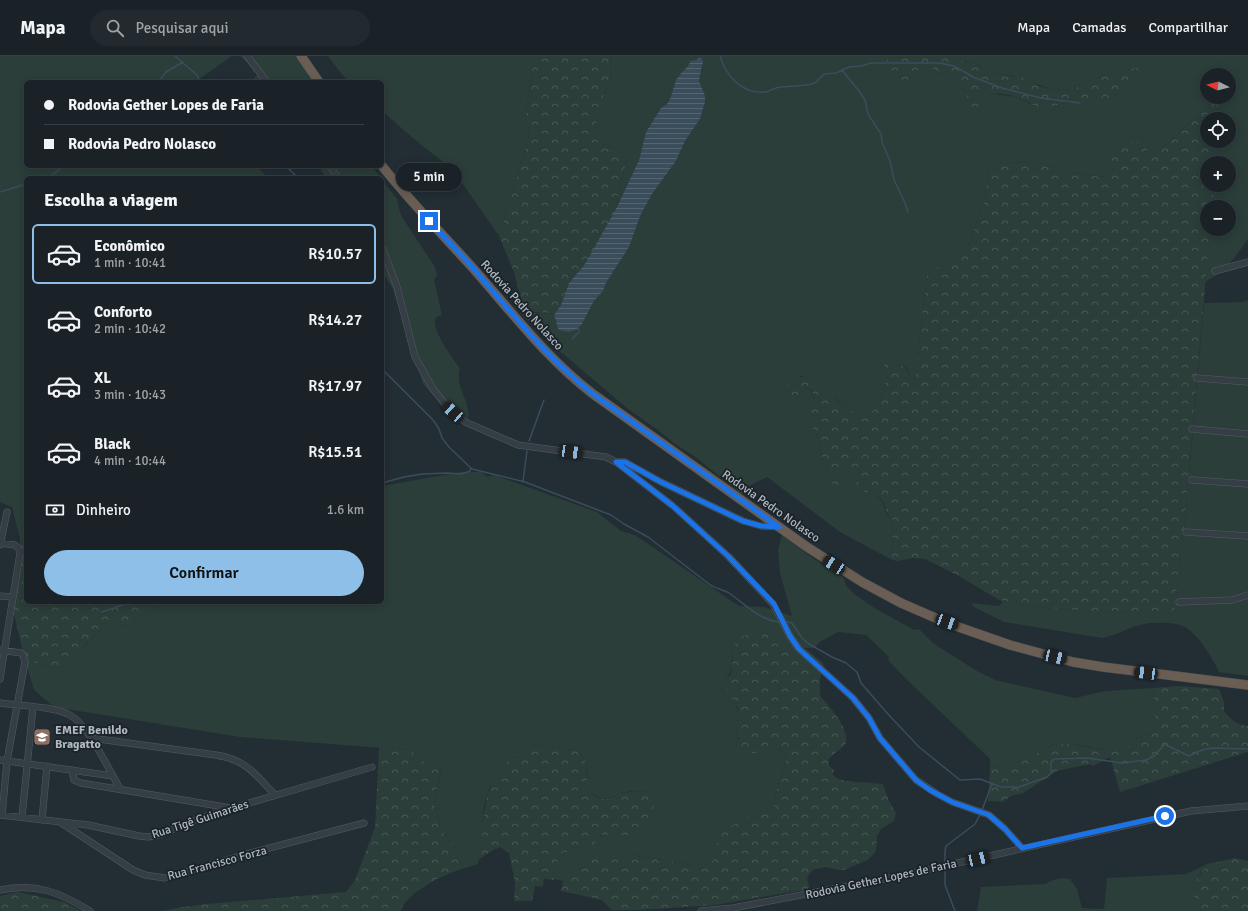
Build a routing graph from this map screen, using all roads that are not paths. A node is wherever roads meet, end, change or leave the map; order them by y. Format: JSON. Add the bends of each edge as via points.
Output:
{"nodes":[{"id":1,"x":247,"y":56,"type":"edge"},
{"id":2,"x":301,"y":56,"type":"edge"},
{"id":3,"x":265,"y":80,"type":"edge"},
{"id":4,"x":318,"y":80,"type":"edge"},
{"id":5,"x":384,"y":168,"type":"edge"},
{"id":6,"x":384,"y":253,"type":"edge"},
{"id":7,"x":1248,"y":262,"type":"edge"},
{"id":8,"x":1215,"y":272,"type":"dead end"},
{"id":9,"x":1197,"y":378,"type":"dead end"},
{"id":10,"x":1248,"y":382,"type":"edge"},
{"id":11,"x":1192,"y":429,"type":"dead end"},
{"id":12,"x":1248,"y":434,"type":"edge"},
{"id":13,"x":616,"y":462,"type":"junction"},
{"id":14,"x":1192,"y":480,"type":"dead end"},
{"id":15,"x":1248,"y":484,"type":"edge"},
{"id":16,"x":7,"y":512,"type":"dead end"},
{"id":17,"x":779,"y":527,"type":"junction"},
{"id":18,"x":1186,"y":532,"type":"dead end"},
{"id":19,"x":1248,"y":536,"type":"edge"},
{"id":20,"x":0,"y":543,"type":"edge"},
{"id":21,"x":0,"y":546,"type":"edge"},
{"id":22,"x":1248,"y":595,"type":"edge"},
{"id":23,"x":0,"y":596,"type":"edge"},
{"id":24,"x":13,"y":597,"type":"junction"},
{"id":25,"x":1179,"y":602,"type":"dead end"},
{"id":26,"x":2,"y":650,"type":"edge"},
{"id":27,"x":0,"y":679,"type":"edge"},
{"id":28,"x":1248,"y":685,"type":"edge"},
{"id":29,"x":0,"y":704,"type":"edge"},
{"id":30,"x":16,"y":706,"type":"junction"},
{"id":31,"x":33,"y":707,"type":"junction"},
{"id":32,"x":91,"y":738,"type":"junction"},
{"id":33,"x":0,"y":760,"type":"edge"},
{"id":34,"x":7,"y":761,"type":"junction"},
{"id":35,"x":28,"y":764,"type":"junction"},
{"id":36,"x":47,"y":766,"type":"junction"},
{"id":37,"x":372,"y":767,"type":"dead end"},
{"id":38,"x":72,"y":770,"type":"junction"},
{"id":39,"x":113,"y":776,"type":"junction"},
{"id":40,"x":120,"y":789,"type":"junction"},
{"id":41,"x":275,"y":795,"type":"junction"},
{"id":42,"x":1248,"y":806,"type":"edge"},
{"id":43,"x":232,"y":808,"type":"junction"},
{"id":44,"x":1,"y":815,"type":"edge"},
{"id":45,"x":22,"y":817,"type":"junction"},
{"id":46,"x":42,"y":820,"type":"junction"},
{"id":47,"x":59,"y":822,"type":"junction"},
{"id":48,"x":364,"y":823,"type":"dead end"},
{"id":49,"x":1022,"y":848,"type":"junction"},
{"id":50,"x":0,"y":890,"type":"edge"},
{"id":51,"x":90,"y":911,"type":"edge"},
{"id":52,"x":701,"y":911,"type":"edge"}],
"edges":[{"from":1,"to":3,"type":"street"},
{"from":2,"to":4,"type":"highway"},
{"from":5,"to":17,"type":"highway","name":"Rodovia Pedro Nolasco","via":[[408,199],[472,267],[531,336],[568,373],[593,394]]},
{"from":6,"to":13,"type":"street","via":[[415,357],[432,389],[459,417],[473,426],[518,445],[606,457]]},
{"from":7,"to":8,"type":"street"},
{"from":9,"to":10,"type":"street"},
{"from":11,"to":12,"type":"street"},
{"from":13,"to":17,"type":"street","via":[[625,462],[743,521]]},
{"from":13,"to":49,"type":"street","via":[[719,546],[774,604],[799,649],[853,698],[869,718],[880,738],[916,780],[952,802],[993,818]]},
{"from":14,"to":15,"type":"street"},
{"from":16,"to":20,"type":"street"},
{"from":17,"to":28,"type":"highway","name":"Rodovia Pedro Nolasco","via":[[848,574],[901,603],[1010,645],[1103,667]]},
{"from":18,"to":19,"type":"street"},
{"from":20,"to":21,"type":"street"},
{"from":20,"to":24,"type":"street","via":[[18,547],[20,554]]},
{"from":22,"to":25,"type":"street","via":[[1232,600]]},
{"from":23,"to":24,"type":"street"},
{"from":24,"to":26,"type":"street"},
{"from":26,"to":27,"type":"street"},
{"from":26,"to":30,"type":"street","via":[[18,652],[23,655],[25,662]]},
{"from":29,"to":30,"type":"street"},
{"from":30,"to":31,"type":"street"},
{"from":30,"to":34,"type":"street"},
{"from":31,"to":32,"type":"street","via":[[70,715]]},
{"from":31,"to":35,"type":"street"},
{"from":32,"to":39,"type":"street"},
{"from":32,"to":41,"type":"street","via":[[225,756],[243,763],[252,770]]},
{"from":33,"to":34,"type":"street"},
{"from":34,"to":35,"type":"street"},
{"from":34,"to":44,"type":"street"},
{"from":35,"to":36,"type":"street"},
{"from":35,"to":45,"type":"street"},
{"from":36,"to":38,"type":"street"},
{"from":36,"to":46,"type":"street"},
{"from":37,"to":41,"type":"street","name":"Rua Tigê Guimarães"},
{"from":38,"to":39,"type":"street"},
{"from":38,"to":40,"type":"street","via":[[72,777],[76,782]]},
{"from":39,"to":40,"type":"street"},
{"from":40,"to":43,"type":"street"},
{"from":41,"to":43,"type":"street","name":"Rua Tigê Guimarães"},
{"from":42,"to":49,"type":"street","name":"Rodovia Gether Lopes de Faria","via":[[1191,811]]},
{"from":43,"to":47,"type":"street","name":"Rua Tigê Guimarães","via":[[148,837]]},
{"from":44,"to":45,"type":"street","name":"Rua Tigê Guimarães"},
{"from":45,"to":46,"type":"street","name":"Rua Tigê Guimarães"},
{"from":46,"to":47,"type":"street","name":"Rua Tigê Guimarães"},
{"from":47,"to":48,"type":"street","name":"Rua Francisco Forza","via":[[133,870],[165,878]]},
{"from":49,"to":52,"type":"street","name":"Rodovia Gether Lopes de Faria","via":[[753,905]]},
{"from":50,"to":51,"type":"street","via":[[38,889],[70,899]]}]}
